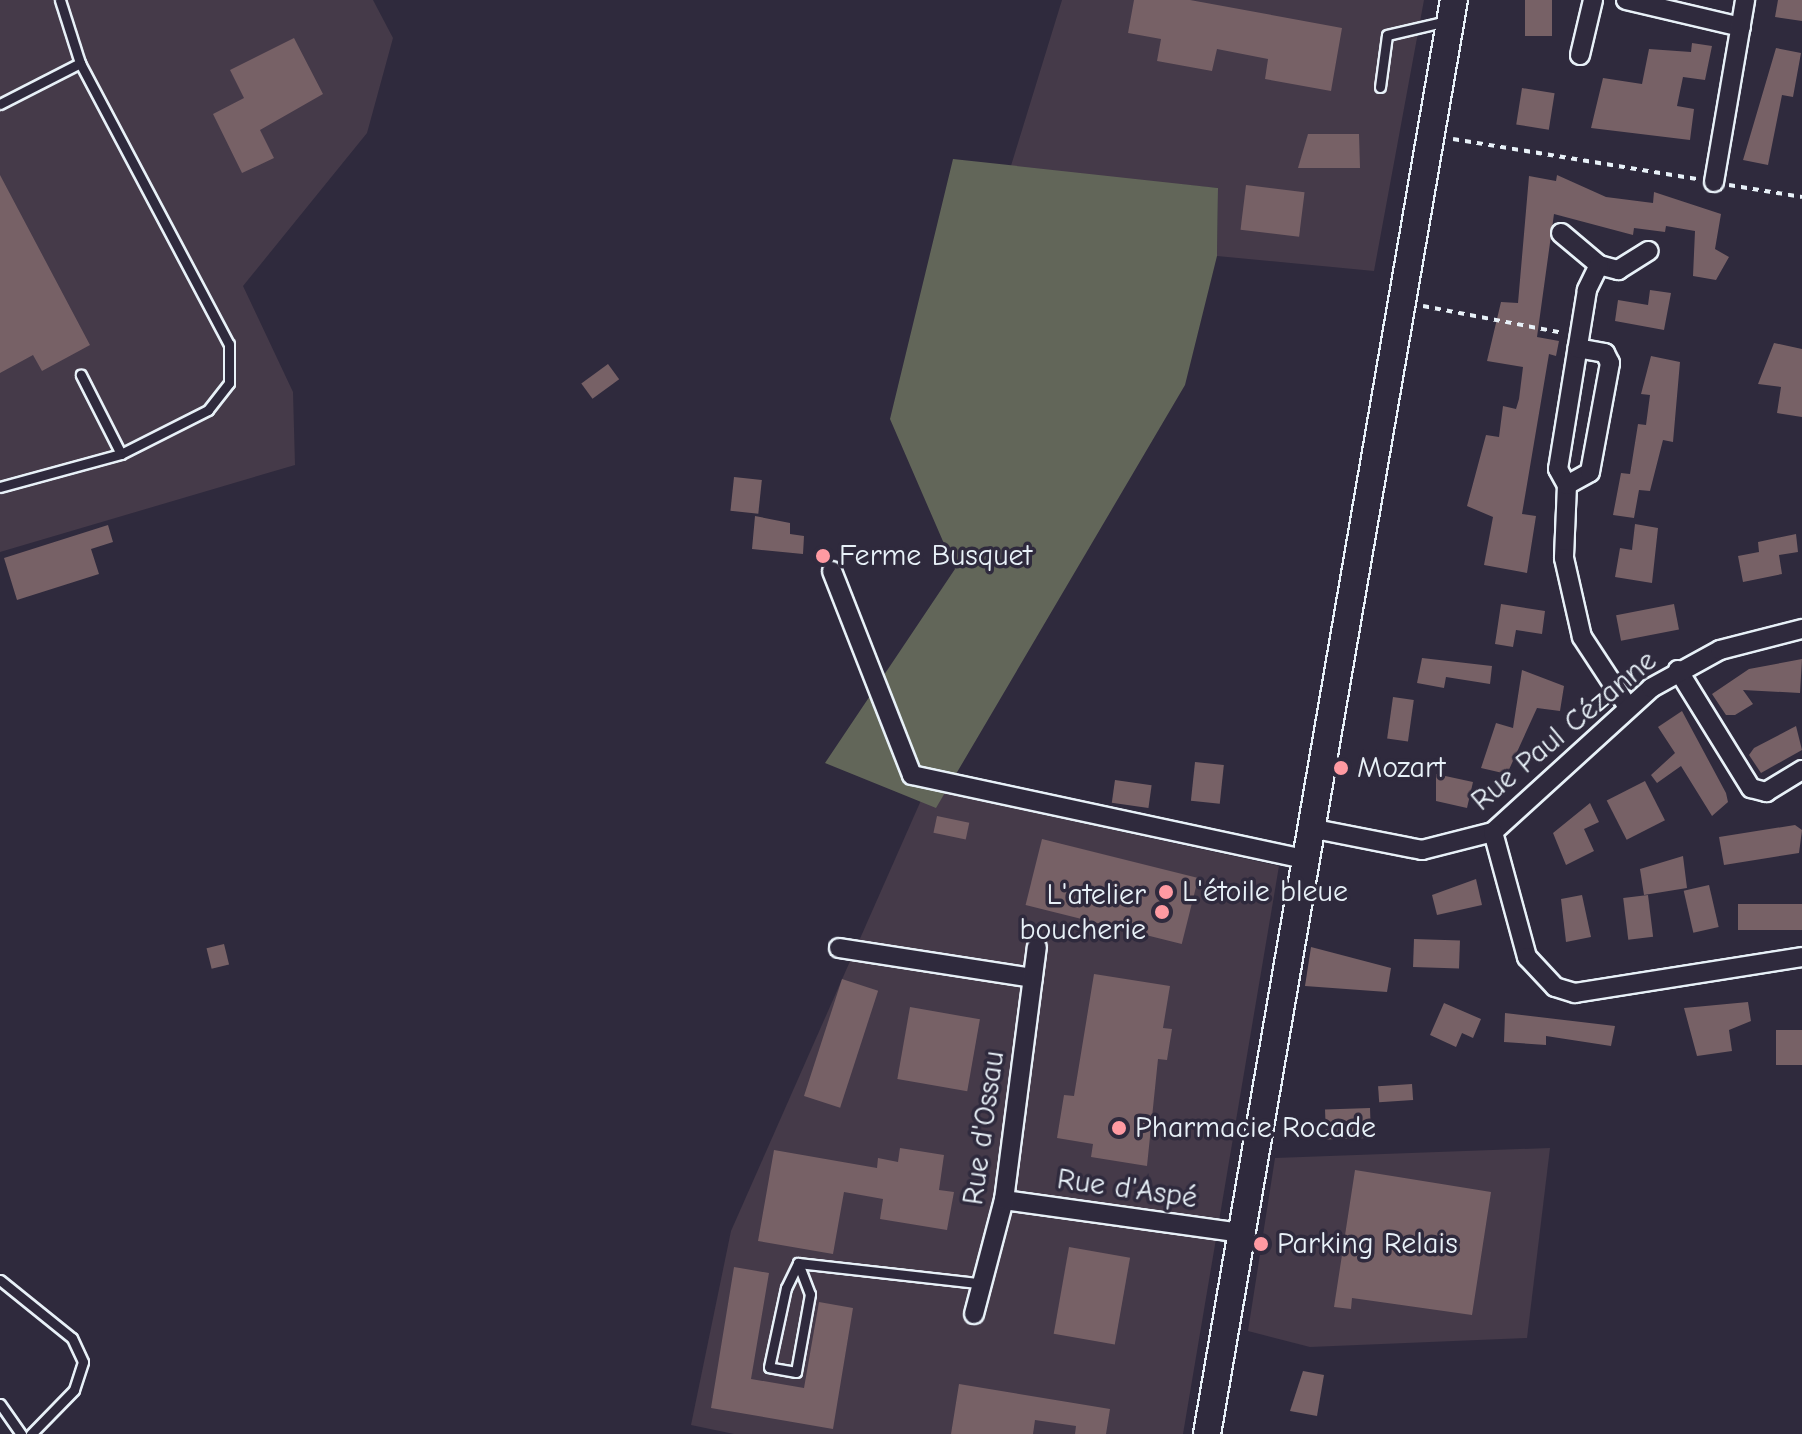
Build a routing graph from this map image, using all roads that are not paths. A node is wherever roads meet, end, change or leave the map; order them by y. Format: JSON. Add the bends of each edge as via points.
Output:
{"nodes":[{"id":1,"x":60,"y":0,"type":"edge"},
{"id":2,"x":1593,"y":0,"type":"edge"},
{"id":3,"x":1626,"y":0,"type":"edge"},
{"id":4,"x":1745,"y":0,"type":"edge"},
{"id":5,"x":1452,"y":10,"type":"edge"},
{"id":6,"x":1741,"y":27,"type":"junction"},
{"id":7,"x":1580,"y":55,"type":"dead end"},
{"id":8,"x":80,"y":63,"type":"junction"},
{"id":9,"x":1380,"y":87,"type":"dead end"},
{"id":10,"x":0,"y":104,"type":"edge"},
{"id":11,"x":1714,"y":182,"type":"road end"},
{"id":12,"x":1561,"y":233,"type":"dead end"},
{"id":13,"x":1648,"y":251,"type":"dead end"},
{"id":14,"x":1599,"y":265,"type":"junction"},
{"id":15,"x":1578,"y":342,"type":"junction"},
{"id":16,"x":81,"y":375,"type":"dead end"},
{"id":17,"x":121,"y":454,"type":"junction"},
{"id":18,"x":1567,"y":485,"type":"junction"},
{"id":19,"x":0,"y":487,"type":"edge"},
{"id":20,"x":832,"y":571,"type":"dead end"},
{"id":21,"x":1802,"y":629,"type":"edge"},
{"id":22,"x":1678,"y":670,"type":"junction"},
{"id":23,"x":1628,"y":707,"type":"junction"},
{"id":24,"x":1802,"y":770,"type":"edge"},
{"id":25,"x":1310,"y":828,"type":"junction"},
{"id":26,"x":1493,"y":832,"type":"junction"},
{"id":27,"x":1305,"y":859,"type":"junction"},
{"id":28,"x":1037,"y":947,"type":"dead end"},
{"id":29,"x":839,"y":948,"type":"dead end"},
{"id":30,"x":1802,"y":957,"type":"edge"},
{"id":31,"x":1033,"y":978,"type":"junction"},
{"id":32,"x":1004,"y":1200,"type":"junction"},
{"id":33,"x":1241,"y":1233,"type":"junction"},
{"id":34,"x":798,"y":1263,"type":"junction"},
{"id":35,"x":0,"y":1280,"type":"edge"},
{"id":36,"x":984,"y":1284,"type":"junction"},
{"id":37,"x":974,"y":1314,"type":"dead end"},
{"id":38,"x":0,"y":1404,"type":"edge"},
{"id":39,"x":21,"y":1434,"type":"edge"},
{"id":40,"x":31,"y":1434,"type":"edge"},
{"id":41,"x":1207,"y":1434,"type":"edge"}],
"edges":[{"from":1,"to":8,"type":"lane"},
{"from":2,"to":7,"type":"street"},
{"from":3,"to":6,"type":"street"},
{"from":4,"to":6,"type":"street"},
{"from":5,"to":9,"type":"lane","via":[[1387,35]]},
{"from":5,"to":25,"type":"main road"},
{"from":6,"to":11,"type":"street"},
{"from":8,"to":10,"type":"lane"},
{"from":8,"to":17,"type":"lane","via":[[229,344],[229,383],[208,410]]},
{"from":12,"to":14,"type":"street"},
{"from":13,"to":14,"type":"street","via":[[1618,270]]},
{"from":14,"to":15,"type":"street"},
{"from":15,"to":18,"type":"street","via":[[1558,469]]},
{"from":15,"to":18,"type":"street","via":[[1605,353],[1610,363],[1590,472]]},
{"from":16,"to":17,"type":"lane"},
{"from":17,"to":19,"type":"lane"},
{"from":18,"to":23,"type":"street","via":[[1570,593],[1582,637]]},
{"from":20,"to":27,"type":"street","via":[[912,775]]},
{"from":21,"to":22,"type":"street","name":"Rue Paul Cézanne","via":[[1768,634]]},
{"from":22,"to":23,"type":"street","name":"Rue Paul Cézanne"},
{"from":22,"to":24,"type":"street","via":[[1751,788],[1766,792]]},
{"from":23,"to":26,"type":"street","name":"Rue Paul Cézanne"},
{"from":25,"to":26,"type":"street","name":"Rue Paul Cézanne","via":[[1422,850]]},
{"from":25,"to":27,"type":"main road"},
{"from":26,"to":30,"type":"street","via":[[1527,957],[1555,987],[1575,993]]},
{"from":27,"to":33,"type":"main road"},
{"from":28,"to":31,"type":"street","name":"Rue d'Ossau"},
{"from":29,"to":31,"type":"street"},
{"from":31,"to":32,"type":"street","name":"Rue d'Ossau"},
{"from":32,"to":33,"type":"street","name":"Rue d'Aspé"},
{"from":32,"to":36,"type":"street","name":"Rue d'Ossau"},
{"from":33,"to":41,"type":"main road"},
{"from":34,"to":34,"type":"lane","via":[[786,1288],[769,1367],[796,1372],[810,1294]]},
{"from":34,"to":36,"type":"lane"},
{"from":35,"to":40,"type":"lane","via":[[72,1338],[83,1362],[74,1390]]},
{"from":36,"to":37,"type":"street","name":"Rue d'Ossau"},
{"from":38,"to":39,"type":"lane"}]}
